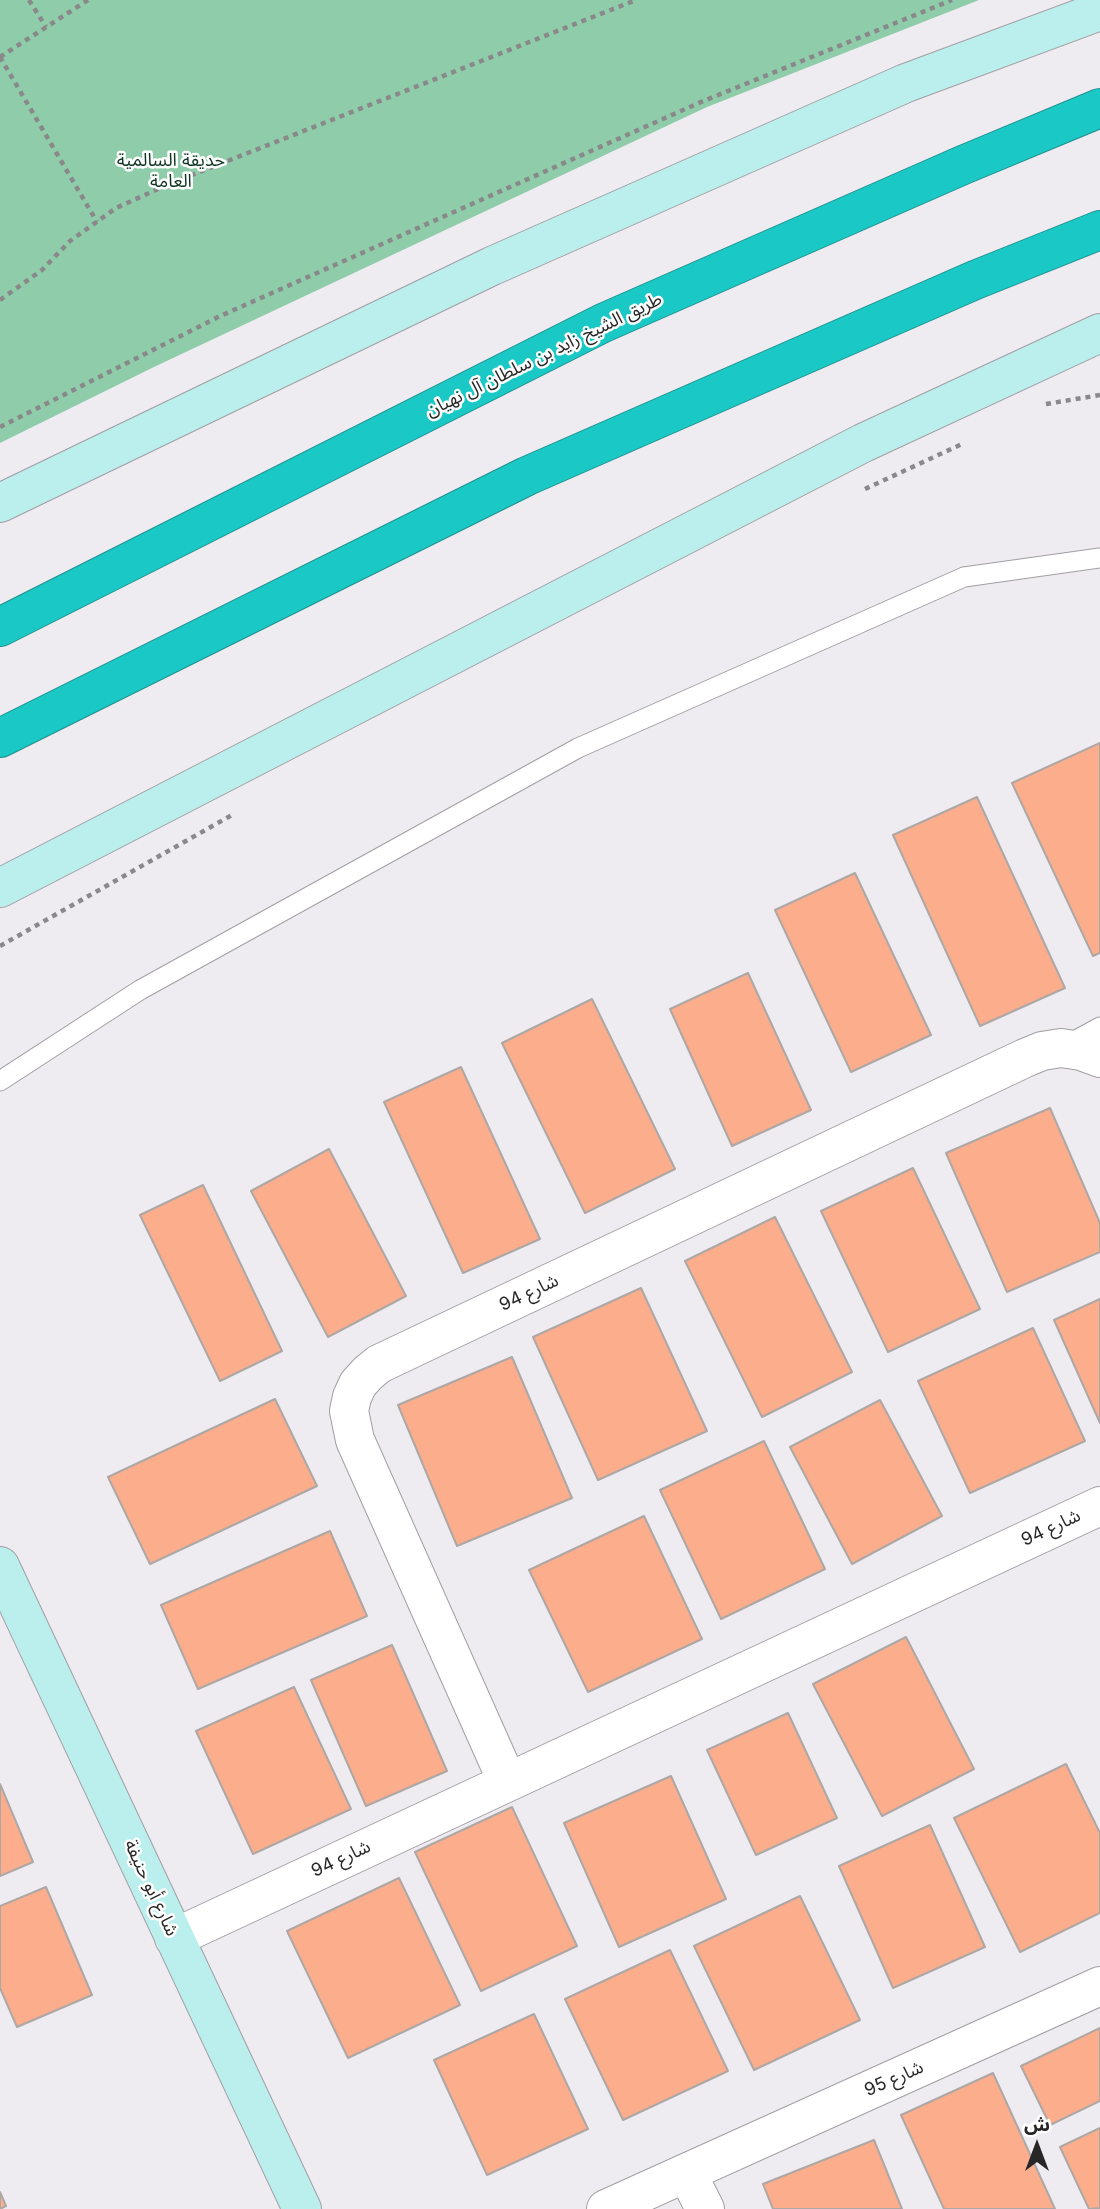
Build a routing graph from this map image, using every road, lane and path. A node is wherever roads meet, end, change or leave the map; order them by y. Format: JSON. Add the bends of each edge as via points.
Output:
{"nodes":[{"id":1,"x":29,"y":0,"type":"edge"},
{"id":2,"x":88,"y":0,"type":"edge"},
{"id":3,"x":636,"y":0,"type":"edge"},
{"id":4,"x":952,"y":0,"type":"edge"},
{"id":5,"x":1100,"y":11,"type":"edge"},
{"id":6,"x":46,"y":27,"type":"junction"},
{"id":7,"x":0,"y":57,"type":"edge"},
{"id":8,"x":1100,"y":107,"type":"edge"},
{"id":9,"x":97,"y":222,"type":"junction"},
{"id":10,"x":1100,"y":230,"type":"edge"},
{"id":11,"x":0,"y":300,"type":"edge"},
{"id":12,"x":1100,"y":333,"type":"edge"},
{"id":13,"x":1100,"y":395,"type":"edge"},
{"id":14,"x":1034,"y":409,"type":"dead end"},
{"id":15,"x":0,"y":427,"type":"edge"},
{"id":16,"x":973,"y":438,"type":"dead end"},
{"id":17,"x":864,"y":490,"type":"dead end"},
{"id":18,"x":0,"y":503,"type":"edge"},
{"id":19,"x":1100,"y":558,"type":"edge"},
{"id":20,"x":0,"y":627,"type":"edge"},
{"id":21,"x":0,"y":738,"type":"edge"},
{"id":22,"x":240,"y":811,"type":"dead end"},
{"id":23,"x":1,"y":887,"type":"edge"},
{"id":24,"x":0,"y":946,"type":"edge"},
{"id":25,"x":1100,"y":1027,"type":"edge"},
{"id":26,"x":1061,"y":1048,"type":"junction"},
{"id":27,"x":1100,"y":1058,"type":"edge"},
{"id":28,"x":0,"y":1081,"type":"edge"},
{"id":29,"x":1100,"y":1506,"type":"edge"},
{"id":30,"x":0,"y":1566,"type":"edge"},
{"id":31,"x":507,"y":1781,"type":"junction"},
{"id":32,"x":174,"y":1938,"type":"junction"},
{"id":33,"x":1100,"y":1986,"type":"edge"},
{"id":34,"x":687,"y":2173,"type":"junction"},
{"id":35,"x":302,"y":2209,"type":"edge"},
{"id":36,"x":606,"y":2209,"type":"edge"},
{"id":37,"x":705,"y":2209,"type":"edge"}],
"edges":[{"from":1,"to":6,"type":"path"},
{"from":2,"to":6,"type":"path"},
{"from":3,"to":9,"type":"path","via":[[169,184],[116,208]]},
{"from":4,"to":15,"type":"path","via":[[701,102],[231,311]]},
{"from":5,"to":18,"type":"main road","via":[[906,83],[492,266]]},
{"from":6,"to":7,"type":"path"},
{"from":7,"to":9,"type":"path"},
{"from":8,"to":20,"type":"highway","name":"طريق الشيخ زايد بن سلطان آل نهيان","via":[[603,323]]},
{"from":9,"to":11,"type":"path"},
{"from":10,"to":21,"type":"highway","via":[[527,476]]},
{"from":12,"to":23,"type":"main road","via":[[863,443]]},
{"from":13,"to":14,"type":"path"},
{"from":16,"to":17,"type":"path"},
{"from":19,"to":28,"type":"lane","via":[[964,578],[578,748],[140,990]]},
{"from":22,"to":24,"type":"path"},
{"from":25,"to":26,"type":"lane"},
{"from":26,"to":27,"type":"street","name":"شارع 94"},
{"from":26,"to":31,"type":"street","name":"شارع 94","via":[[1025,1058],[404,1353],[373,1368],[358,1384],[349,1411],[355,1440]]},
{"from":29,"to":31,"type":"street","name":"شارع 94"},
{"from":30,"to":32,"type":"main road","name":"شارع أبو حنيفة"},
{"from":31,"to":32,"type":"street","name":"شارع 94"},
{"from":32,"to":35,"type":"main road","name":"شارع أبو حنيفة"},
{"from":33,"to":34,"type":"street","name":"شارع 95"},
{"from":34,"to":36,"type":"street","name":"شارع 95"},
{"from":34,"to":37,"type":"street"}]}
